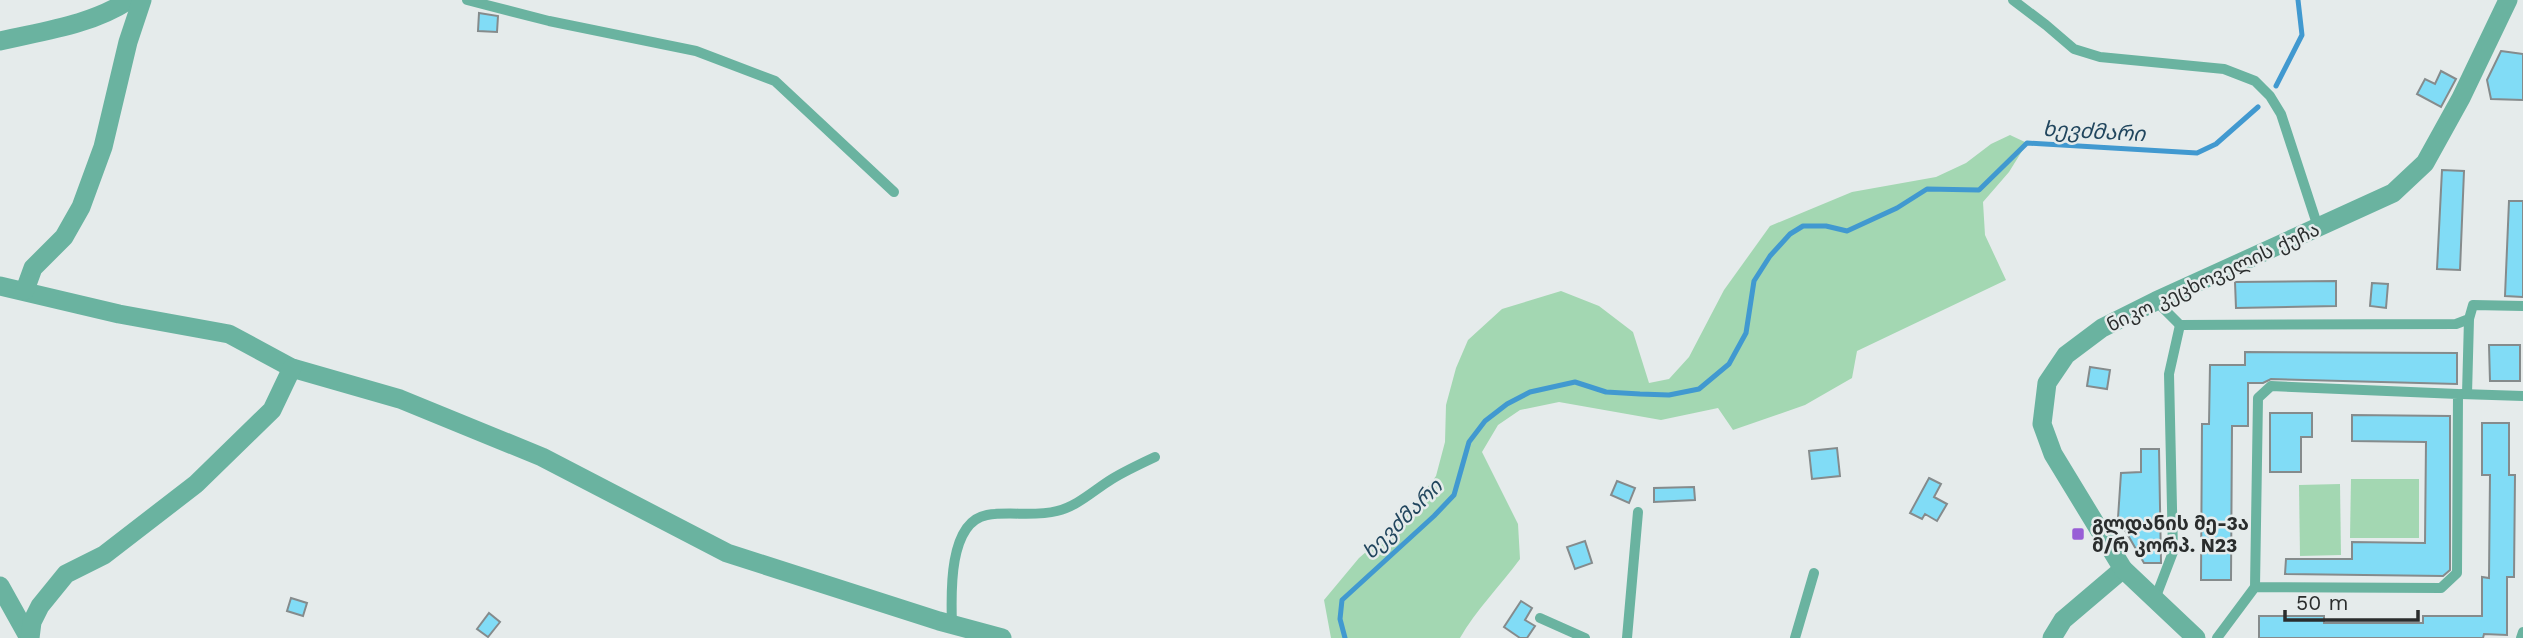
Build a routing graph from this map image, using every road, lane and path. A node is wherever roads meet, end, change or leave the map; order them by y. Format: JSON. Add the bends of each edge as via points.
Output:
{"nodes":[{"id":1,"x":129,"y":0,"type":"edge"},
{"id":2,"x":142,"y":0,"type":"edge"},
{"id":3,"x":467,"y":0,"type":"edge"},
{"id":4,"x":2013,"y":0,"type":"edge"},
{"id":5,"x":2508,"y":0,"type":"edge"},
{"id":6,"x":0,"y":41,"type":"edge"},
{"id":7,"x":894,"y":192,"type":"dead end"},
{"id":8,"x":2318,"y":227,"type":"junction"},
{"id":9,"x":0,"y":286,"type":"edge"},
{"id":10,"x":25,"y":290,"type":"junction"},
{"id":11,"x":2156,"y":301,"type":"junction"},
{"id":12,"x":2523,"y":306,"type":"edge"},
{"id":13,"x":2469,"y":319,"type":"junction"},
{"id":14,"x":2180,"y":325,"type":"junction"},
{"id":15,"x":292,"y":368,"type":"junction"},
{"id":16,"x":2463,"y":394,"type":"junction"},
{"id":17,"x":2523,"y":396,"type":"edge"},
{"id":18,"x":1155,"y":457,"type":"dead end"},
{"id":19,"x":1638,"y":512,"type":"dead end"},
{"id":20,"x":2123,"y":569,"type":"junction"},
{"id":21,"x":1814,"y":573,"type":"dead end"},
{"id":22,"x":0,"y":586,"type":"edge"},
{"id":23,"x":2255,"y":587,"type":"junction"},
{"id":24,"x":2155,"y":599,"type":"junction"},
{"id":25,"x":1539,"y":618,"type":"dead end"},
{"id":26,"x":952,"y":625,"type":"junction"},
{"id":27,"x":2523,"y":632,"type":"edge"},
{"id":28,"x":29,"y":638,"type":"edge"},
{"id":29,"x":1002,"y":638,"type":"edge"},
{"id":30,"x":1585,"y":638,"type":"edge"},
{"id":31,"x":1627,"y":638,"type":"edge"},
{"id":32,"x":1795,"y":638,"type":"edge"},
{"id":33,"x":2052,"y":638,"type":"edge"},
{"id":34,"x":2196,"y":638,"type":"edge"},
{"id":35,"x":2217,"y":638,"type":"edge"},
{"id":36,"x":2521,"y":638,"type":"edge"}],
"edges":[{"from":1,"to":6,"type":"street","via":[[75,24]]},
{"from":2,"to":10,"type":"street","via":[[103,147],[81,207],[64,237],[33,268]]},
{"from":3,"to":7,"type":"lane","via":[[696,51],[775,81]]},
{"from":4,"to":8,"type":"lane","via":[[2074,49],[2100,57],[2224,69],[2255,82],[2281,114]]},
{"from":5,"to":8,"type":"street","name":"ნიკო კეცხოველის ქუჩა","via":[[2425,163],[2393,193]]},
{"from":8,"to":11,"type":"street","name":"ნიკო კეცხოველის ქუჩა"},
{"from":9,"to":10,"type":"street"},
{"from":10,"to":15,"type":"street","via":[[118,314],[229,334]]},
{"from":11,"to":14,"type":"lane"},
{"from":11,"to":20,"type":"street","name":"ნიკო კეცხოველის ქუჩა","via":[[2102,328],[2066,355],[2047,383],[2042,424],[2053,454]]},
{"from":12,"to":13,"type":"lane","via":[[2473,305]]},
{"from":13,"to":14,"type":"lane","via":[[2456,324]]},
{"from":13,"to":16,"type":"lane"},
{"from":14,"to":24,"type":"lane","via":[[2169,374],[2173,552]]},
{"from":15,"to":26,"type":"street","via":[[400,399],[542,457],[727,553]]},
{"from":15,"to":28,"type":"street","via":[[272,410],[196,484],[104,555],[60,580],[32,622]]},
{"from":16,"to":17,"type":"lane"},
{"from":16,"to":23,"type":"lane","via":[[2457,573],[2441,588]]},
{"from":16,"to":23,"type":"lane","via":[[2271,386],[2258,398]]},
{"from":18,"to":26,"type":"lane","via":[[1056,512],[983,516],[969,525],[951,579]]},
{"from":19,"to":31,"type":"lane"},
{"from":20,"to":24,"type":"street","name":"ნიკო კეცხოველის ქუჩა"},
{"from":20,"to":33,"type":"street","via":[[2063,620]]},
{"from":21,"to":32,"type":"lane"},
{"from":22,"to":28,"type":"street"},
{"from":23,"to":35,"type":"lane"},
{"from":24,"to":34,"type":"street","name":"ნიკო კეცხოველის ქუჩა"},
{"from":25,"to":30,"type":"lane"},
{"from":26,"to":29,"type":"street"},
{"from":27,"to":36,"type":"lane"}]}
